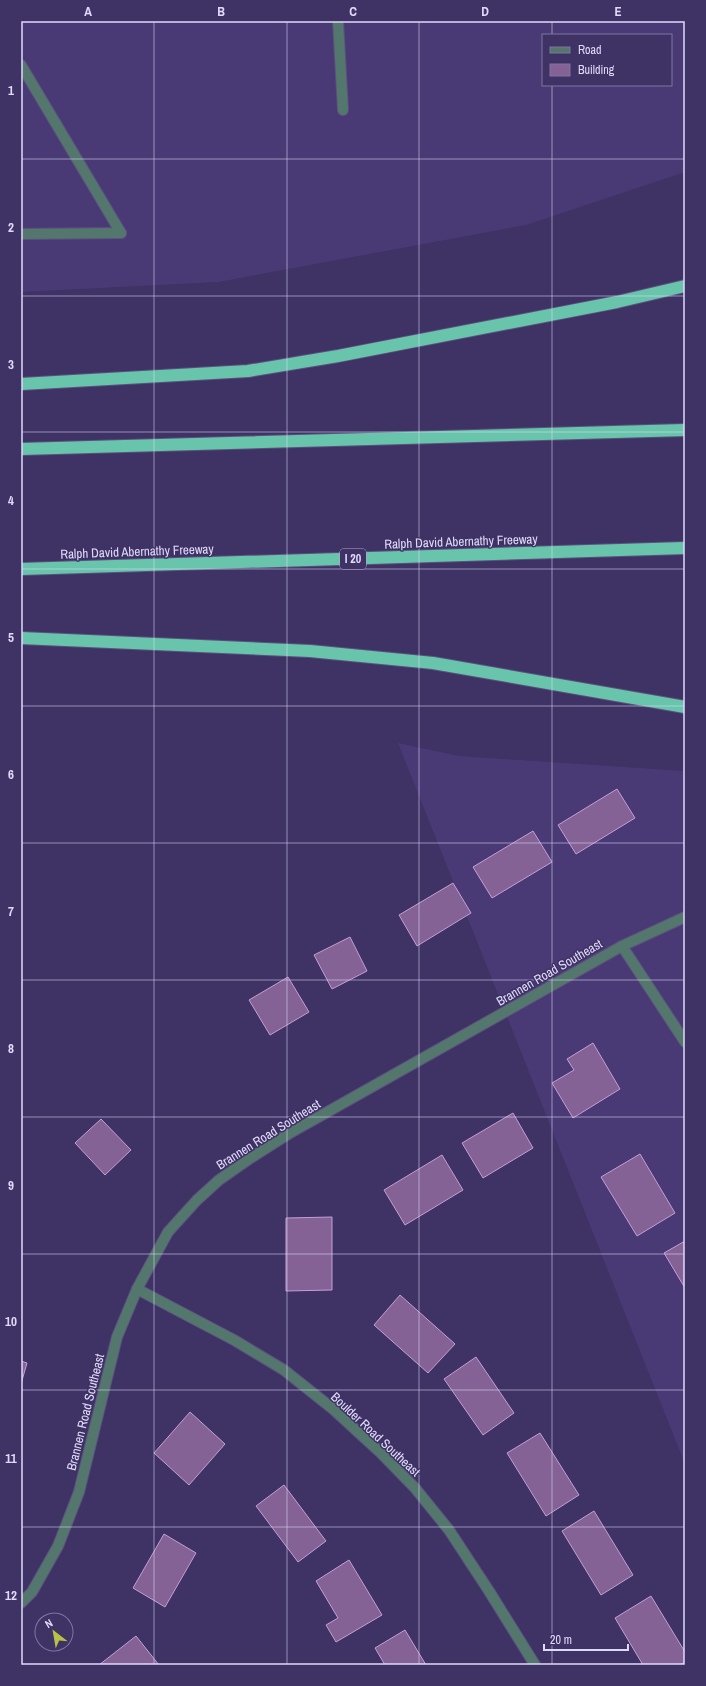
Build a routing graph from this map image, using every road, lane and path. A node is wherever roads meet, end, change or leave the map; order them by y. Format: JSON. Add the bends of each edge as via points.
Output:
{"nodes":[{"id":1,"x":338,"y":21,"type":"edge"},
{"id":2,"x":21,"y":66,"type":"edge"},
{"id":3,"x":343,"y":110,"type":"dead end"},
{"id":4,"x":21,"y":234,"type":"edge"},
{"id":5,"x":685,"y":286,"type":"edge"},
{"id":6,"x":21,"y":384,"type":"edge"},
{"id":7,"x":685,"y":430,"type":"edge"},
{"id":8,"x":21,"y":449,"type":"edge"},
{"id":9,"x":685,"y":548,"type":"edge"},
{"id":10,"x":21,"y":569,"type":"edge"},
{"id":11,"x":21,"y":638,"type":"edge"},
{"id":12,"x":685,"y":707,"type":"edge"},
{"id":13,"x":685,"y":917,"type":"edge"},
{"id":14,"x":622,"y":946,"type":"junction"},
{"id":15,"x":683,"y":1035,"type":"edge"},
{"id":16,"x":137,"y":1289,"type":"junction"},
{"id":17,"x":21,"y":1603,"type":"edge"},
{"id":18,"x":535,"y":1665,"type":"edge"}],
"edges":[{"from":1,"to":3,"type":"street"},
{"from":2,"to":4,"type":"street","via":[[121,233]]},
{"from":5,"to":6,"type":"highway","via":[[617,302],[248,371]]},
{"from":7,"to":8,"type":"highway"},
{"from":9,"to":10,"type":"highway","name":"Ralph David Abernathy Freeway","number":"I 20"},
{"from":11,"to":12,"type":"highway","via":[[310,651],[433,663]]},
{"from":13,"to":14,"type":"street","name":"Brannen Road Southeast"},
{"from":14,"to":15,"type":"street"},
{"from":14,"to":16,"type":"street","name":"Brannen Road Southeast","via":[[290,1133],[219,1180],[168,1232]]},
{"from":16,"to":17,"type":"street","name":"Brannen Road Southeast","via":[[117,1337],[76,1499],[58,1546],[32,1592]]},
{"from":16,"to":18,"type":"street","name":"Boulder Road Southeast","via":[[234,1340],[284,1370],[333,1409],[381,1453],[415,1488],[449,1530],[490,1590]]}]}
